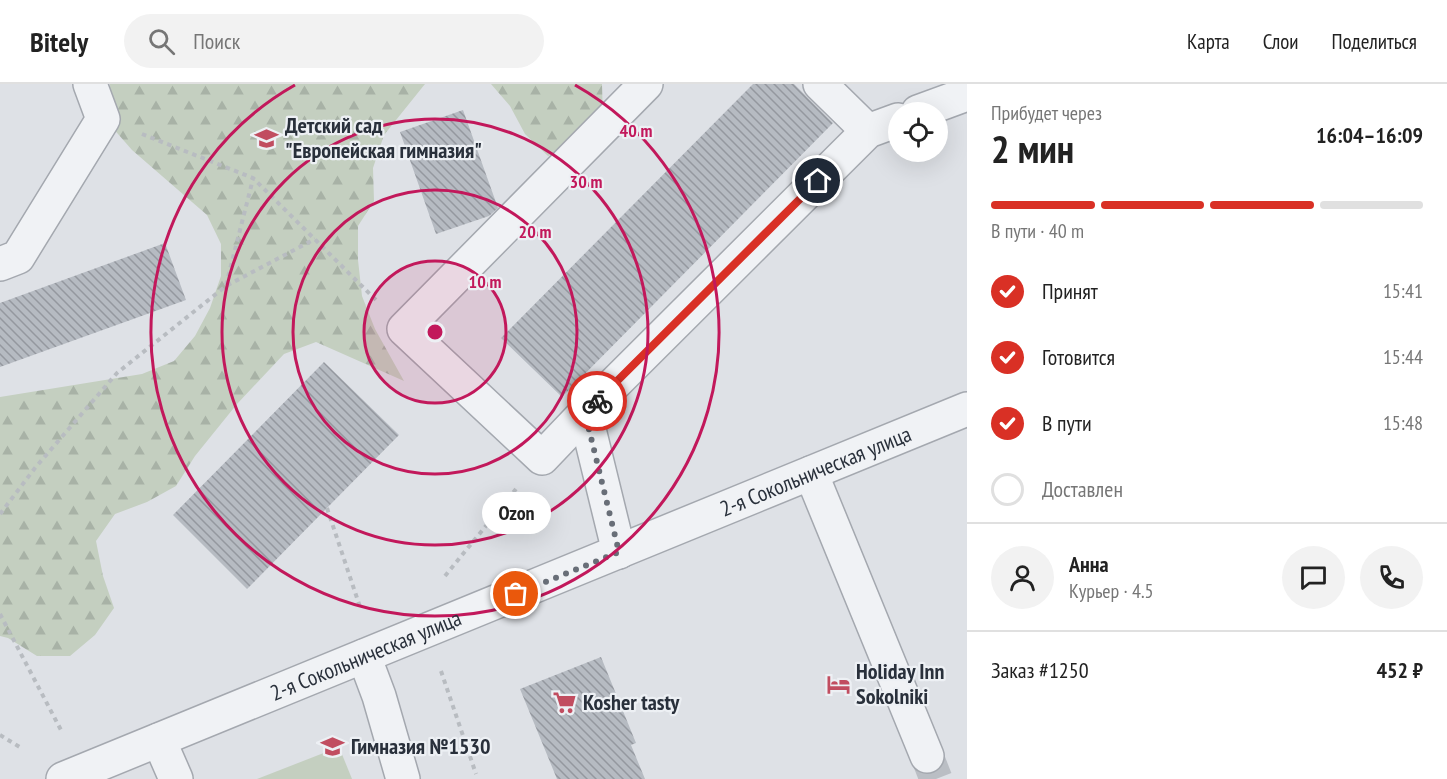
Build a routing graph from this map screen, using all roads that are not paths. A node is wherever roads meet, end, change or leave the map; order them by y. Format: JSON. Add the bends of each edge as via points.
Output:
{"nodes":[{"id":1,"x":90,"y":84,"type":"edge"},
{"id":2,"x":646,"y":84,"type":"edge"},
{"id":3,"x":820,"y":84,"type":"edge"},
{"id":4,"x":967,"y":94,"type":"edge"},
{"id":5,"x":945,"y":102,"type":"edge"},
{"id":6,"x":888,"y":124,"type":"edge"},
{"id":7,"x":868,"y":131,"type":"junction"},
{"id":8,"x":0,"y":264,"type":"edge"},
{"id":9,"x":967,"y":409,"type":"edge"},
{"id":10,"x":585,"y":413,"type":"junction"},
{"id":11,"x":811,"y":473,"type":"junction"},
{"id":12,"x":619,"y":552,"type":"junction"},
{"id":13,"x":364,"y":656,"type":"junction"},
{"id":14,"x":159,"y":740,"type":"junction"},
{"id":15,"x":927,"y":756,"type":"tunnel mouth"},
{"id":16,"x":63,"y":779,"type":"edge"},
{"id":17,"x":176,"y":779,"type":"edge"},
{"id":18,"x":402,"y":779,"type":"edge"}],
"edges":[{"from":1,"to":8,"type":"street","via":[[103,119],[18,257]]},
{"from":2,"to":10,"type":"street","via":[[404,328],[542,458]]},
{"from":3,"to":7,"type":"street"},
{"from":4,"to":5,"type":"street"},
{"from":6,"to":7,"type":"street"},
{"from":7,"to":10,"type":"street"},
{"from":9,"to":11,"type":"street","name":"2-я Сокольническая улица"},
{"from":10,"to":12,"type":"street"},
{"from":11,"to":12,"type":"street","name":"2-я Сокольническая улица"},
{"from":11,"to":15,"type":"street"},
{"from":12,"to":13,"type":"street","name":"2-я Сокольническая улица"},
{"from":13,"to":14,"type":"street","name":"2-я Сокольническая улица"},
{"from":13,"to":18,"type":"street"},
{"from":14,"to":16,"type":"street","name":"2-я Сокольническая улица"},
{"from":14,"to":17,"type":"street"}]}
